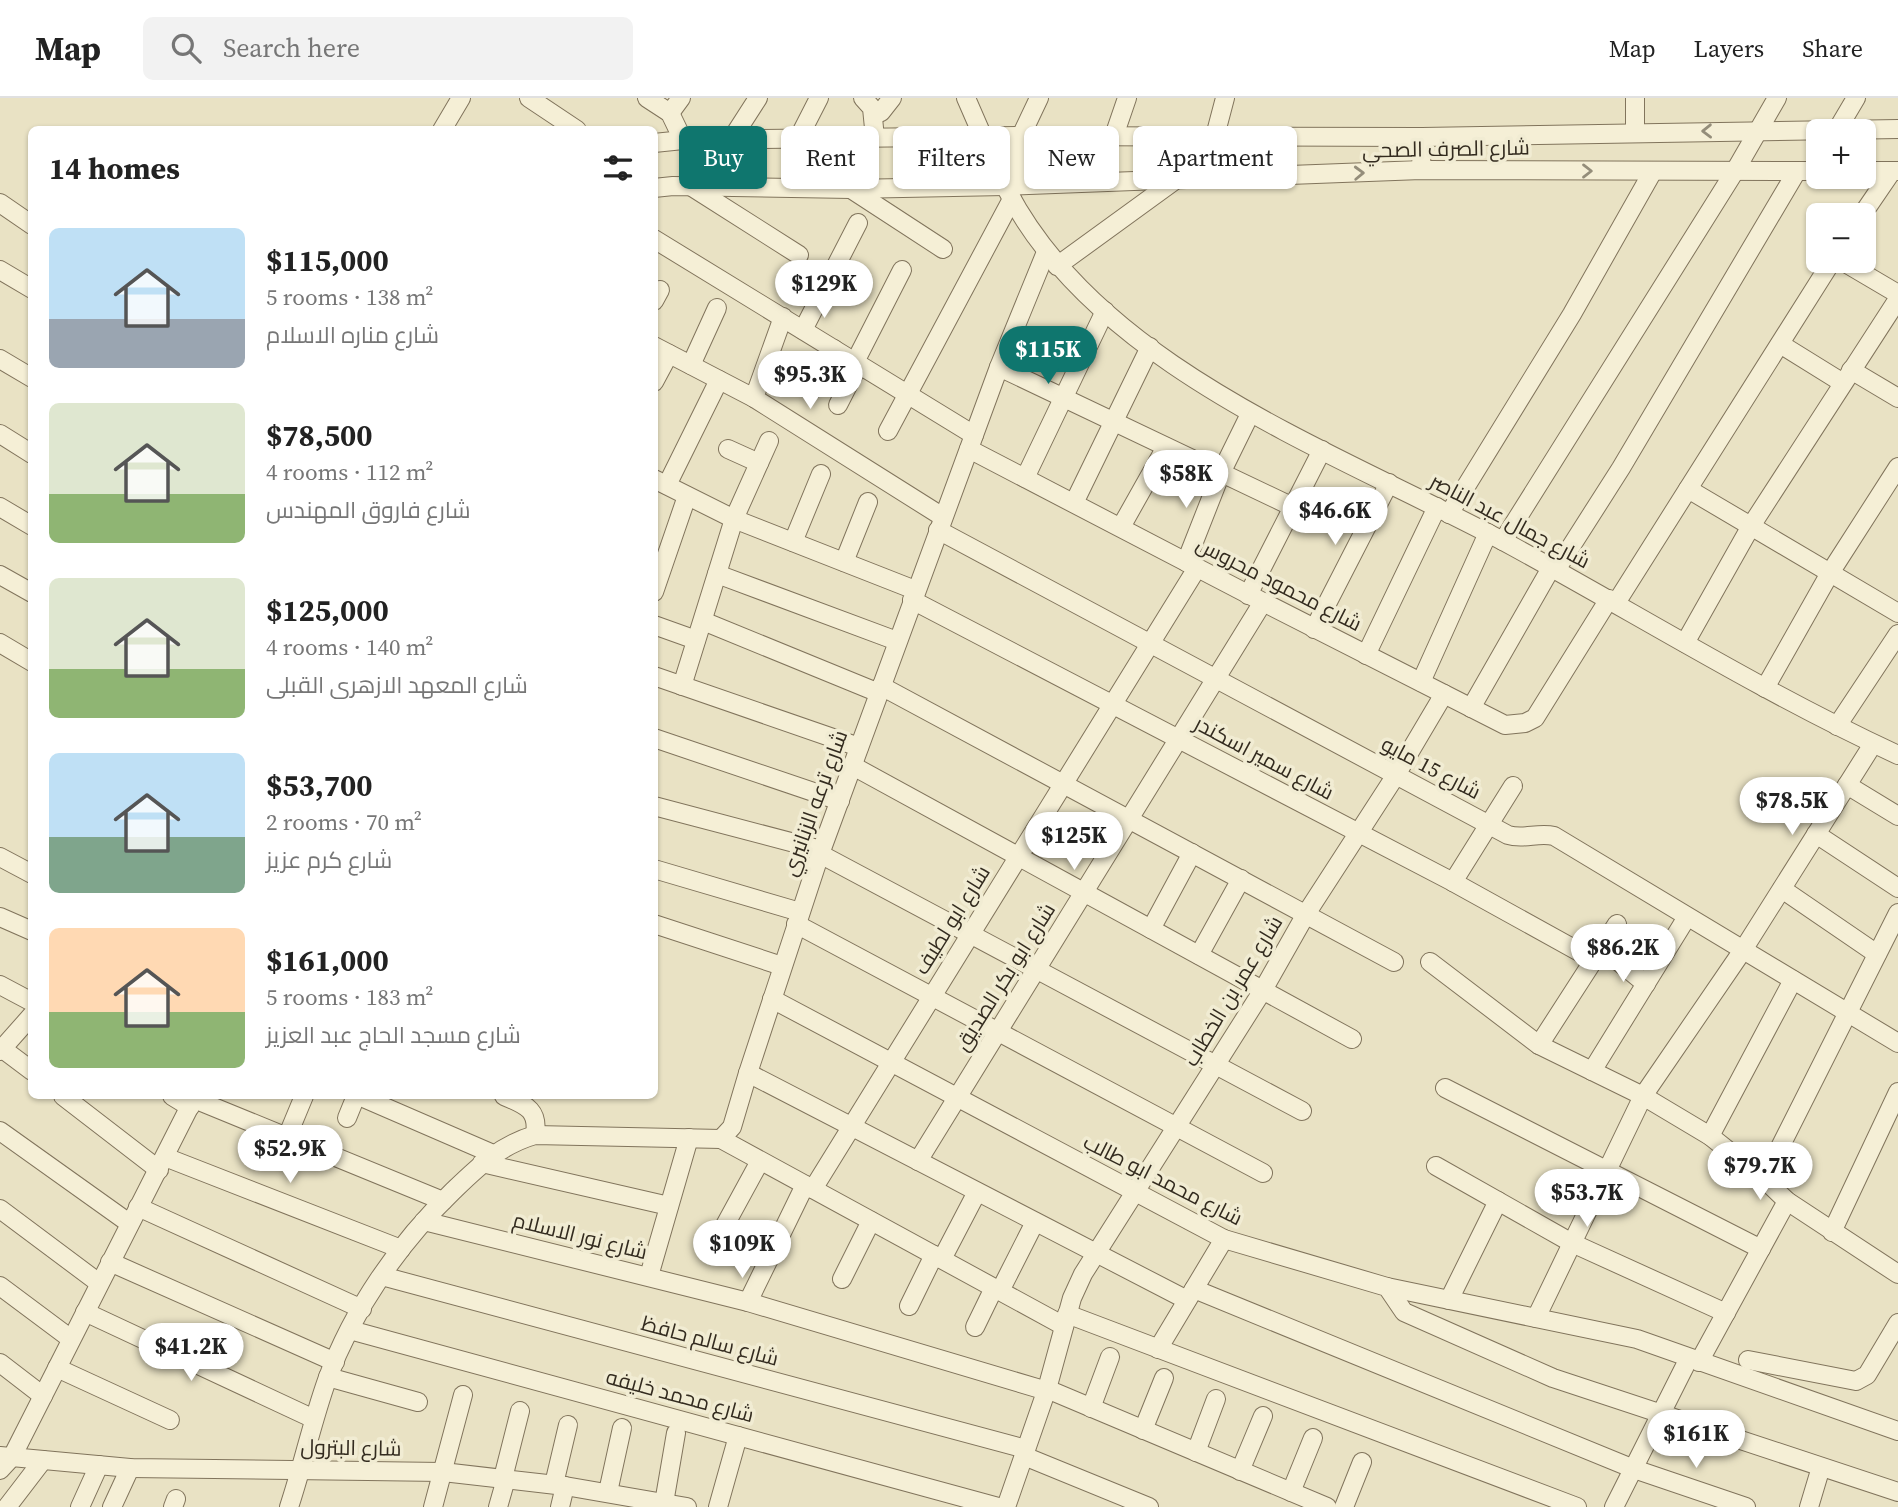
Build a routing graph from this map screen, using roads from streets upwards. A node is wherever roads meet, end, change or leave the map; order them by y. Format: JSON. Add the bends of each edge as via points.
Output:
{"nodes":[{"id":1,"x":461,"y":98,"type":"edge"},
{"id":2,"x":529,"y":98,"type":"edge"},
{"id":3,"x":647,"y":98,"type":"edge"},
{"id":4,"x":758,"y":98,"type":"edge"},
{"id":5,"x":819,"y":98,"type":"edge"},
{"id":6,"x":863,"y":98,"type":"edge"},
{"id":7,"x":892,"y":98,"type":"edge"},
{"id":8,"x":966,"y":98,"type":"edge"},
{"id":9,"x":1040,"y":98,"type":"edge"},
{"id":10,"x":1128,"y":98,"type":"edge"},
{"id":11,"x":1225,"y":98,"type":"edge"},
{"id":12,"x":1635,"y":98,"type":"edge"},
{"id":13,"x":1777,"y":98,"type":"edge"},
{"id":14,"x":1856,"y":98,"type":"edge"},
{"id":15,"x":676,"y":106,"type":"edge"},
{"id":16,"x":874,"y":115,"type":"junction"},
{"id":17,"x":1844,"y":119,"type":"edge"},
{"id":18,"x":446,"y":126,"type":"edge"},
{"id":19,"x":571,"y":126,"type":"edge"},
{"id":20,"x":680,"y":126,"type":"edge"},
{"id":21,"x":739,"y":126,"type":"edge"},
{"id":22,"x":805,"y":126,"type":"edge"},
{"id":23,"x":874,"y":126,"type":"edge"},
{"id":24,"x":978,"y":126,"type":"edge"},
{"id":25,"x":1118,"y":126,"type":"edge"},
{"id":26,"x":1217,"y":126,"type":"edge"},
{"id":27,"x":1876,"y":129,"type":"edge"},
{"id":28,"x":1898,"y":129,"type":"edge"},
{"id":29,"x":1758,"y":130,"type":"junction"},
{"id":30,"x":1806,"y":130,"type":"edge"},
{"id":31,"x":1635,"y":133,"type":"junction"},
{"id":32,"x":1010,"y":136,"type":"edge"},
{"id":33,"x":1019,"y":136,"type":"junction"},
{"id":34,"x":1024,"y":136,"type":"edge"},
{"id":35,"x":1297,"y":136,"type":"edge"},
{"id":36,"x":1422,"y":137,"type":"junction"},
{"id":37,"x":679,"y":140,"type":"edge"},
{"id":38,"x":658,"y":143,"type":"edge"},
{"id":39,"x":1421,"y":170,"type":"junction"},
{"id":40,"x":1653,"y":171,"type":"junction"},
{"id":41,"x":1735,"y":171,"type":"junction"},
{"id":42,"x":1797,"y":171,"type":"junction"},
{"id":43,"x":1806,"y":171,"type":"edge"},
{"id":44,"x":1876,"y":171,"type":"edge"},
{"id":45,"x":1895,"y":171,"type":"edge"},
{"id":46,"x":1297,"y":176,"type":"edge"},
{"id":47,"x":1133,"y":183,"type":"edge"},
{"id":48,"x":679,"y":187,"type":"edge"},
{"id":49,"x":658,"y":188,"type":"edge"},
{"id":50,"x":695,"y":189,"type":"edge"},
{"id":51,"x":851,"y":189,"type":"joint"},
{"id":52,"x":1161,"y":189,"type":"edge"},
{"id":53,"x":1012,"y":190,"type":"junction"},
{"id":54,"x":0,"y":203,"type":"edge"},
{"id":55,"x":1871,"y":203,"type":"edge"},
{"id":56,"x":28,"y":222,"type":"edge"},
{"id":57,"x":858,"y":223,"type":"dead end"},
{"id":58,"x":658,"y":241,"type":"edge"},
{"id":59,"x":943,"y":249,"type":"dead end"},
{"id":60,"x":799,"y":255,"type":"dead end"},
{"id":61,"x":1051,"y":259,"type":"junction"},
{"id":62,"x":0,"y":270,"type":"edge"},
{"id":63,"x":902,"y":270,"type":"dead end"},
{"id":64,"x":1824,"y":273,"type":"edge"},
{"id":65,"x":1861,"y":273,"type":"edge"},
{"id":66,"x":28,"y":287,"type":"edge"},
{"id":67,"x":1898,"y":297,"type":"edge"},
{"id":68,"x":717,"y":308,"type":"dead end"},
{"id":69,"x":1105,"y":311,"type":"junction"},
{"id":70,"x":783,"y":317,"type":"junction"},
{"id":71,"x":803,"y":330,"type":"junction"},
{"id":72,"x":1780,"y":344,"type":"junction"},
{"id":73,"x":1150,"y":347,"type":"junction"},
{"id":74,"x":834,"y":349,"type":"junction"},
{"id":75,"x":662,"y":350,"type":"edge"},
{"id":76,"x":0,"y":359,"type":"edge"},
{"id":77,"x":857,"y":363,"type":"junction"},
{"id":78,"x":691,"y":365,"type":"junction"},
{"id":79,"x":999,"y":367,"type":"junction"},
{"id":80,"x":28,"y":376,"type":"edge"},
{"id":81,"x":1847,"y":377,"type":"junction"},
{"id":82,"x":719,"y":380,"type":"junction"},
{"id":83,"x":815,"y":388,"type":"dead end"},
{"id":84,"x":907,"y":394,"type":"junction"},
{"id":85,"x":754,"y":398,"type":"junction"},
{"id":86,"x":1063,"y":398,"type":"junction"},
{"id":87,"x":1898,"y":398,"type":"edge"},
{"id":88,"x":838,"y":405,"type":"dead end"},
{"id":89,"x":1250,"y":414,"type":"junction"},
{"id":90,"x":1113,"y":422,"type":"junction"},
{"id":91,"x":888,"y":431,"type":"dead end"},
{"id":92,"x":0,"y":434,"type":"edge"},
{"id":93,"x":769,"y":441,"type":"dead end"},
{"id":94,"x":972,"y":442,"type":"junction"},
{"id":95,"x":1166,"y":447,"type":"junction"},
{"id":96,"x":728,"y":449,"type":"dead end"},
{"id":97,"x":1322,"y":450,"type":"junction"},
{"id":98,"x":28,"y":452,"type":"edge"},
{"id":99,"x":759,"y":463,"type":"junction"},
{"id":100,"x":1898,"y":467,"type":"edge"},
{"id":101,"x":1221,"y":473,"type":"junction"},
{"id":102,"x":821,"y":474,"type":"dead end"},
{"id":103,"x":1025,"y":478,"type":"junction"},
{"id":104,"x":661,"y":482,"type":"edge"},
{"id":105,"x":1389,"y":483,"type":"junction"},
{"id":106,"x":1688,"y":489,"type":"junction"},
{"id":107,"x":687,"y":496,"type":"junction"},
{"id":108,"x":868,"y":502,"type":"dead end"},
{"id":109,"x":1074,"y":503,"type":"junction"},
{"id":110,"x":0,"y":507,"type":"edge"},
{"id":111,"x":1293,"y":507,"type":"junction"},
{"id":112,"x":1443,"y":511,"type":"junction"},
{"id":113,"x":734,"y":519,"type":"junction"},
{"id":114,"x":28,"y":520,"type":"edge"},
{"id":115,"x":941,"y":523,"type":"junction"},
{"id":116,"x":1751,"y":526,"type":"junction"},
{"id":117,"x":1121,"y":527,"type":"junction"},
{"id":118,"x":1495,"y":537,"type":"junction"},
{"id":119,"x":793,"y":542,"type":"junction"},
{"id":120,"x":844,"y":562,"type":"junction"},
{"id":121,"x":1191,"y":565,"type":"junction"},
{"id":122,"x":1554,"y":569,"type":"junction"},
{"id":123,"x":1830,"y":573,"type":"junction"},
{"id":124,"x":717,"y":574,"type":"junction"},
{"id":125,"x":0,"y":575,"type":"edge"},
{"id":126,"x":658,"y":580,"type":"edge"},
{"id":127,"x":28,"y":591,"type":"edge"},
{"id":128,"x":914,"y":595,"type":"junction"},
{"id":129,"x":1255,"y":599,"type":"junction"},
{"id":130,"x":1613,"y":601,"type":"junction"},
{"id":131,"x":1898,"y":613,"type":"edge"},
{"id":132,"x":703,"y":621,"type":"junction"},
{"id":133,"x":658,"y":626,"type":"edge"},
{"id":134,"x":1314,"y":629,"type":"junction"},
{"id":135,"x":1898,"y":634,"type":"edge"},
{"id":136,"x":696,"y":640,"type":"junction"},
{"id":137,"x":897,"y":641,"type":"junction"},
{"id":138,"x":0,"y":643,"type":"edge"},
{"id":139,"x":1150,"y":643,"type":"junction"},
{"id":140,"x":1685,"y":643,"type":"junction"},
{"id":141,"x":1366,"y":655,"type":"junction"},
{"id":142,"x":28,"y":660,"type":"edge"},
{"id":143,"x":658,"y":677,"type":"edge"},
{"id":144,"x":1216,"y":679,"type":"junction"},
{"id":145,"x":1421,"y":682,"type":"junction"},
{"id":146,"x":682,"y":686,"type":"junction"},
{"id":147,"x":1765,"y":688,"type":"junction"},
{"id":148,"x":880,"y":690,"type":"junction"},
{"id":149,"x":1444,"y":694,"type":"junction"},
{"id":150,"x":1111,"y":705,"type":"junction"},
{"id":151,"x":1471,"y":708,"type":"junction"},
{"id":152,"x":1837,"y":726,"type":"junction"},
{"id":153,"x":658,"y":739,"type":"edge"},
{"id":154,"x":1178,"y":739,"type":"junction"},
{"id":155,"x":1873,"y":744,"type":"junction"},
{"id":156,"x":859,"y":747,"type":"junction"},
{"id":157,"x":1898,"y":755,"type":"edge"},
{"id":158,"x":853,"y":766,"type":"junction"},
{"id":159,"x":1396,"y":775,"type":"junction"},
{"id":160,"x":1063,"y":784,"type":"junction"},
{"id":161,"x":1847,"y":785,"type":"junction"},
{"id":162,"x":1513,"y":786,"type":"dead end"},
{"id":163,"x":840,"y":800,"type":"junction"},
{"id":164,"x":658,"y":807,"type":"edge"},
{"id":165,"x":1898,"y":816,"type":"edge"},
{"id":166,"x":1129,"y":819,"type":"junction"},
{"id":167,"x":1488,"y":825,"type":"junction"},
{"id":168,"x":1360,"y":833,"type":"junction"},
{"id":169,"x":1816,"y":834,"type":"junction"},
{"id":170,"x":820,"y":852,"type":"junction"},
{"id":171,"x":1192,"y":853,"type":"junction"},
{"id":172,"x":1018,"y":856,"type":"junction"},
{"id":173,"x":0,"y":857,"type":"edge"},
{"id":174,"x":658,"y":870,"type":"edge"},
{"id":175,"x":28,"y":872,"type":"edge"},
{"id":176,"x":1241,"y":879,"type":"junction"},
{"id":177,"x":1453,"y":882,"type":"junction"},
{"id":178,"x":1898,"y":888,"type":"edge"},
{"id":179,"x":1782,"y":889,"type":"junction"},
{"id":180,"x":1084,"y":892,"type":"junction"},
{"id":181,"x":1898,"y":913,"type":"edge"},
{"id":182,"x":1306,"y":914,"type":"junction"},
{"id":183,"x":1688,"y":916,"type":"junction"},
{"id":184,"x":0,"y":917,"type":"edge"},
{"id":185,"x":798,"y":918,"type":"junction"},
{"id":186,"x":1617,"y":924,"type":"dead end"},
{"id":187,"x":658,"y":925,"type":"edge"},
{"id":188,"x":1151,"y":929,"type":"junction"},
{"id":189,"x":28,"y":930,"type":"edge"},
{"id":190,"x":970,"y":935,"type":"junction"},
{"id":191,"x":1743,"y":950,"type":"junction"},
{"id":192,"x":1598,"y":954,"type":"junction"},
{"id":193,"x":1877,"y":954,"type":"junction"},
{"id":194,"x":1199,"y":955,"type":"junction"},
{"id":195,"x":1394,"y":962,"type":"dead end"},
{"id":196,"x":1430,"y":962,"type":"dead end"},
{"id":197,"x":782,"y":966,"type":"junction"},
{"id":198,"x":1036,"y":970,"type":"junction"},
{"id":199,"x":1793,"y":980,"type":"junction"},
{"id":200,"x":1646,"y":984,"type":"junction"},
{"id":201,"x":0,"y":985,"type":"edge"},
{"id":202,"x":1263,"y":990,"type":"junction"},
{"id":203,"x":932,"y":996,"type":"junction"},
{"id":204,"x":772,"y":999,"type":"junction"},
{"id":205,"x":28,"y":1000,"type":"edge"},
{"id":206,"x":1847,"y":1013,"type":"junction"},
{"id":207,"x":28,"y":1019,"type":"edge"},
{"id":208,"x":998,"y":1031,"type":"junction"},
{"id":209,"x":1352,"y":1039,"type":"dead end"},
{"id":210,"x":1898,"y":1043,"type":"edge"},
{"id":211,"x":1539,"y":1045,"type":"junction"},
{"id":212,"x":1,"y":1049,"type":"edge"},
{"id":213,"x":891,"y":1063,"type":"junction"},
{"id":214,"x":1216,"y":1066,"type":"junction"},
{"id":215,"x":28,"y":1068,"type":"edge"},
{"id":216,"x":1592,"y":1071,"type":"junction"},
{"id":217,"x":748,"y":1073,"type":"junction"},
{"id":218,"x":1444,"y":1088,"type":"dead end"},
{"id":219,"x":1898,"y":1092,"type":"edge"},
{"id":220,"x":1643,"y":1096,"type":"junction"},
{"id":221,"x":957,"y":1098,"type":"junction"},
{"id":222,"x":67,"y":1099,"type":"edge"},
{"id":223,"x":303,"y":1099,"type":"edge"},
{"id":224,"x":356,"y":1099,"type":"edge"},
{"id":225,"x":364,"y":1099,"type":"edge"},
{"id":226,"x":512,"y":1099,"type":"edge"},
{"id":227,"x":193,"y":1100,"type":"edge"},
{"id":228,"x":1302,"y":1111,"type":"dead end"},
{"id":229,"x":347,"y":1118,"type":"dead end"},
{"id":230,"x":851,"y":1126,"type":"junction"},
{"id":231,"x":1175,"y":1126,"type":"junction"},
{"id":232,"x":0,"y":1130,"type":"edge"},
{"id":233,"x":535,"y":1135,"type":"junction"},
{"id":234,"x":1710,"y":1136,"type":"junction"},
{"id":235,"x":287,"y":1137,"type":"junction"},
{"id":236,"x":690,"y":1138,"type":"junction"},
{"id":237,"x":721,"y":1139,"type":"junction"},
{"id":238,"x":487,"y":1158,"type":"junction"},
{"id":239,"x":760,"y":1161,"type":"junction"},
{"id":240,"x":918,"y":1161,"type":"junction"},
{"id":241,"x":162,"y":1164,"type":"junction"},
{"id":242,"x":1436,"y":1166,"type":"dead end"},
{"id":243,"x":1607,"y":1171,"type":"junction"},
{"id":244,"x":1264,"y":1173,"type":"dead end"},
{"id":245,"x":1764,"y":1179,"type":"junction"},
{"id":246,"x":809,"y":1187,"type":"junction"},
{"id":247,"x":977,"y":1192,"type":"junction"},
{"id":248,"x":1133,"y":1193,"type":"junction"},
{"id":249,"x":443,"y":1200,"type":"junction"},
{"id":250,"x":1498,"y":1201,"type":"junction"},
{"id":251,"x":1787,"y":1201,"type":"junction"},
{"id":252,"x":669,"y":1206,"type":"junction"},
{"id":253,"x":138,"y":1207,"type":"junction"},
{"id":254,"x":0,"y":1209,"type":"edge"},
{"id":255,"x":424,"y":1221,"type":"junction"},
{"id":256,"x":871,"y":1221,"type":"junction"},
{"id":257,"x":1035,"y":1222,"type":"junction"},
{"id":258,"x":130,"y":1223,"type":"junction"},
{"id":259,"x":1832,"y":1232,"type":"junction"},
{"id":260,"x":1224,"y":1239,"type":"junction"},
{"id":261,"x":1572,"y":1243,"type":"junction"},
{"id":262,"x":401,"y":1249,"type":"junction"},
{"id":263,"x":712,"y":1249,"type":"dead end"},
{"id":264,"x":1761,"y":1249,"type":"junction"},
{"id":265,"x":1096,"y":1254,"type":"junction"},
{"id":266,"x":938,"y":1257,"type":"junction"},
{"id":267,"x":110,"y":1262,"type":"junction"},
{"id":268,"x":1897,"y":1270,"type":"edge"},
{"id":269,"x":382,"y":1276,"type":"junction"},
{"id":270,"x":649,"y":1276,"type":"junction"},
{"id":271,"x":842,"y":1279,"type":"dead end"},
{"id":272,"x":99,"y":1283,"type":"junction"},
{"id":273,"x":0,"y":1286,"type":"edge"},
{"id":274,"x":1387,"y":1287,"type":"junction"},
{"id":275,"x":997,"y":1289,"type":"junction"},
{"id":276,"x":1191,"y":1294,"type":"junction"},
{"id":277,"x":1449,"y":1300,"type":"junction"},
{"id":278,"x":748,"y":1301,"type":"junction"},
{"id":279,"x":909,"y":1307,"type":"dead end"},
{"id":280,"x":362,"y":1309,"type":"junction"},
{"id":281,"x":85,"y":1312,"type":"junction"},
{"id":282,"x":1726,"y":1313,"type":"junction"},
{"id":283,"x":1536,"y":1318,"type":"junction"},
{"id":284,"x":1065,"y":1320,"type":"junction"},
{"id":285,"x":1898,"y":1323,"type":"edge"},
{"id":286,"x":975,"y":1327,"type":"dead end"},
{"id":287,"x":350,"y":1330,"type":"junction"},
{"id":288,"x":71,"y":1339,"type":"junction"},
{"id":289,"x":1158,"y":1349,"type":"junction"},
{"id":290,"x":1110,"y":1357,"type":"dead end"},
{"id":291,"x":1694,"y":1360,"type":"junction"},
{"id":292,"x":1748,"y":1360,"type":"dead end"},
{"id":293,"x":0,"y":1363,"type":"edge"},
{"id":294,"x":57,"y":1368,"type":"junction"},
{"id":295,"x":332,"y":1370,"type":"junction"},
{"id":296,"x":1164,"y":1378,"type":"dead end"},
{"id":297,"x":1047,"y":1390,"type":"junction"},
{"id":298,"x":463,"y":1395,"type":"dead end"},
{"id":299,"x":43,"y":1396,"type":"junction"},
{"id":300,"x":1216,"y":1399,"type":"dead end"},
{"id":301,"x":418,"y":1402,"type":"dead end"},
{"id":302,"x":1091,"y":1408,"type":"junction"},
{"id":303,"x":520,"y":1411,"type":"dead end"},
{"id":304,"x":1660,"y":1415,"type":"junction"},
{"id":305,"x":1263,"y":1416,"type":"dead end"},
{"id":306,"x":314,"y":1419,"type":"junction"},
{"id":307,"x":170,"y":1420,"type":"dead end"},
{"id":308,"x":568,"y":1425,"type":"dead end"},
{"id":309,"x":622,"y":1428,"type":"dead end"},
{"id":310,"x":1143,"y":1430,"type":"junction"},
{"id":311,"x":1898,"y":1431,"type":"edge"},
{"id":312,"x":676,"y":1433,"type":"dead end"},
{"id":313,"x":738,"y":1436,"type":"junction"},
{"id":314,"x":1313,"y":1438,"type":"dead end"},
{"id":315,"x":1196,"y":1452,"type":"junction"},
{"id":316,"x":1025,"y":1453,"type":"junction"},
{"id":317,"x":3,"y":1458,"type":"edge"},
{"id":318,"x":43,"y":1460,"type":"junction"},
{"id":319,"x":1362,"y":1462,"type":"dead end"},
{"id":320,"x":99,"y":1465,"type":"junction"},
{"id":321,"x":1821,"y":1467,"type":"junction"},
{"id":322,"x":130,"y":1468,"type":"junction"},
{"id":323,"x":1634,"y":1469,"type":"junction"},
{"id":324,"x":301,"y":1470,"type":"junction"},
{"id":325,"x":1240,"y":1471,"type":"junction"},
{"id":326,"x":443,"y":1472,"type":"junction"},
{"id":327,"x":504,"y":1478,"type":"junction"},
{"id":328,"x":560,"y":1485,"type":"junction"},
{"id":329,"x":608,"y":1492,"type":"junction"},
{"id":330,"x":1291,"y":1492,"type":"junction"},
{"id":331,"x":1898,"y":1492,"type":"edge"},
{"id":332,"x":664,"y":1503,"type":"junction"},
{"id":333,"x":7,"y":1507,"type":"edge"},
{"id":334,"x":80,"y":1507,"type":"edge"},
{"id":335,"x":112,"y":1507,"type":"edge"},
{"id":336,"x":289,"y":1507,"type":"edge"},
{"id":337,"x":433,"y":1507,"type":"edge"},
{"id":338,"x":498,"y":1507,"type":"edge"},
{"id":339,"x":560,"y":1507,"type":"edge"},
{"id":340,"x":687,"y":1507,"type":"edge"},
{"id":341,"x":718,"y":1507,"type":"edge"},
{"id":342,"x":998,"y":1507,"type":"edge"},
{"id":343,"x":1006,"y":1507,"type":"edge"},
{"id":344,"x":1149,"y":1507,"type":"edge"},
{"id":345,"x":1327,"y":1507,"type":"edge"},
{"id":346,"x":1344,"y":1507,"type":"edge"},
{"id":347,"x":1577,"y":1507,"type":"edge"},
{"id":348,"x":1614,"y":1507,"type":"edge"},
{"id":349,"x":1746,"y":1507,"type":"edge"},
{"id":350,"x":1809,"y":1507,"type":"edge"}],
"edges":[{"from":1,"to":18,"type":"street"},
{"from":2,"to":19,"type":"street"},
{"from":3,"to":15,"type":"street"},
{"from":4,"to":21,"type":"street"},
{"from":5,"to":22,"type":"street"},
{"from":6,"to":16,"type":"street"},
{"from":7,"to":16,"type":"street"},
{"from":8,"to":24,"type":"street"},
{"from":9,"to":33,"type":"street"},
{"from":10,"to":25,"type":"street"},
{"from":11,"to":26,"type":"street"},
{"from":12,"to":31,"type":"street"},
{"from":13,"to":29,"type":"street"},
{"from":14,"to":17,"type":"street"},
{"from":15,"to":20,"type":"street"},
{"from":16,"to":23,"type":"street"},
{"from":27,"to":28,"type":"street","name":"شارع الصرف الصحي"},
{"from":29,"to":30,"type":"street","name":"شارع الصرف الصحي"},
{"from":29,"to":31,"type":"street","name":"شارع الصرف الصحي","one_way":true},
{"from":29,"to":41,"type":"street"},
{"from":31,"to":36,"type":"street","name":"شارع الصرف الصحي"},
{"from":32,"to":33,"type":"street","name":"شارع الصرف الصحي"},
{"from":33,"to":34,"type":"street","name":"شارع الصرف الصحي"},
{"from":33,"to":53,"type":"street"},
{"from":35,"to":36,"type":"street","name":"شارع الصرف الصحي"},
{"from":36,"to":39,"type":"street"},
{"from":37,"to":38,"type":"street","name":"شارع الصرف الصحي"},
{"from":39,"to":40,"type":"street","name":"شارع الصرف الصحي","one_way":true},
{"from":46,"to":39,"type":"street","name":"شارع الصرف الصحي","one_way":true},
{"from":40,"to":41,"type":"street","name":"شارع الصرف الصحي"},
{"from":40,"to":112,"type":"street","via":[[1572,314]]},
{"from":41,"to":42,"type":"street","name":"شارع الصرف الصحي"},
{"from":41,"to":118,"type":"street"},
{"from":42,"to":43,"type":"street","name":"شارع الصرف الصحي"},
{"from":42,"to":122,"type":"street","via":[[1621,468]]},
{"from":44,"to":45,"type":"street"},
{"from":45,"to":55,"type":"street"},
{"from":47,"to":53,"type":"street","name":"شارع الصرف الصحي"},
{"from":48,"to":49,"type":"street","name":"شارع الصرف الصحي"},
{"from":50,"to":60,"type":"street"},
{"from":51,"to":53,"type":"street","name":"شارع الصرف الصحي"},
{"from":51,"to":59,"type":"street"},
{"from":52,"to":61,"type":"street"},
{"from":53,"to":61,"type":"street","name":"شارع جمال عبد الناصر"},
{"from":53,"to":84,"type":"street"},
{"from":54,"to":56,"type":"street"},
{"from":57,"to":71,"type":"street"},
{"from":58,"to":70,"type":"street","name":"شارع محمود محروس"},
{"from":61,"to":69,"type":"street","name":"شارع جمال عبد الناصر"},
{"from":61,"to":79,"type":"street","name":"شارع ترعه الزنانيري"},
{"from":62,"to":66,"type":"street"},
{"from":63,"to":77,"type":"street"},
{"from":64,"to":72,"type":"street"},
{"from":65,"to":67,"type":"street"},
{"from":67,"to":81,"type":"street"},
{"from":68,"to":78,"type":"street"},
{"from":69,"to":73,"type":"street","name":"شارع جمال عبد الناصر"},
{"from":69,"to":86,"type":"street"},
{"from":70,"to":71,"type":"street","name":"شارع محمود محروس"},
{"from":70,"to":85,"type":"street"},
{"from":71,"to":74,"type":"street","name":"شارع محمود محروس"},
{"from":72,"to":81,"type":"street"},
{"from":72,"to":106,"type":"street"},
{"from":73,"to":89,"type":"street","name":"شارع جمال عبد الناصر"},
{"from":73,"to":90,"type":"street"},
{"from":74,"to":77,"type":"street","name":"شارع محمود محروس"},
{"from":74,"to":83,"type":"street"},
{"from":75,"to":78,"type":"street","name":"شارع 15 مايو"},
{"from":76,"to":80,"type":"street"},
{"from":77,"to":84,"type":"street","name":"شارع محمود محروس"},
{"from":77,"to":88,"type":"street"},
{"from":78,"to":82,"type":"street","name":"شارع 15 مايو"},
{"from":79,"to":86,"type":"street"},
{"from":79,"to":94,"type":"street","name":"شارع ترعه الزنانيري"},
{"from":81,"to":87,"type":"street"},
{"from":81,"to":116,"type":"street"},
{"from":82,"to":85,"type":"street","name":"شارع 15 مايو"},
{"from":82,"to":104,"type":"street"},
{"from":84,"to":91,"type":"street"},
{"from":84,"to":94,"type":"street","name":"شارع محمود محروس"},
{"from":85,"to":115,"type":"street","name":"شارع 15 مايو"},
{"from":86,"to":90,"type":"street"},
{"from":86,"to":103,"type":"street"},
{"from":89,"to":97,"type":"street","name":"شارع جمال عبد الناصر"},
{"from":89,"to":101,"type":"street","name":"شارع ابو لطيف"},
{"from":90,"to":95,"type":"street"},
{"from":90,"to":109,"type":"street"},
{"from":92,"to":98,"type":"street"},
{"from":93,"to":99,"type":"street"},
{"from":94,"to":103,"type":"street","name":"شارع محمود محروس"},
{"from":94,"to":115,"type":"street","name":"شارع ترعه الزنانيري"},
{"from":95,"to":101,"type":"street"},
{"from":95,"to":117,"type":"street"},
{"from":96,"to":99,"type":"street"},
{"from":97,"to":105,"type":"street","name":"شارع جمال عبد الناصر"},
{"from":97,"to":111,"type":"street","name":"شارع ابو بكر الصديق"},
{"from":99,"to":113,"type":"street"},
{"from":100,"to":123,"type":"street"},
{"from":101,"to":111,"type":"street"},
{"from":101,"to":121,"type":"street","name":"شارع ابو لطيف"},
{"from":102,"to":119,"type":"street"},
{"from":103,"to":109,"type":"street","name":"شارع محمود محروس"},
{"from":104,"to":107,"type":"street"},
{"from":105,"to":112,"type":"street","name":"شارع جمال عبد الناصر"},
{"from":105,"to":134,"type":"street"},
{"from":106,"to":116,"type":"street"},
{"from":106,"to":130,"type":"street"},
{"from":107,"to":113,"type":"street"},
{"from":107,"to":126,"type":"street"},
{"from":108,"to":120,"type":"street"},
{"from":109,"to":117,"type":"street","name":"شارع محمود محروس"},
{"from":110,"to":114,"type":"street"},
{"from":111,"to":129,"type":"street","name":"شارع ابو بكر الصديق"},
{"from":112,"to":118,"type":"street","name":"شارع جمال عبد الناصر"},
{"from":112,"to":141,"type":"street"},
{"from":113,"to":119,"type":"street"},
{"from":113,"to":124,"type":"street"},
{"from":115,"to":128,"type":"street","name":"شارع ترعه الزنانيري"},
{"from":115,"to":139,"type":"street","name":"شارع 15 مايو"},
{"from":116,"to":123,"type":"street"},
{"from":116,"to":140,"type":"street"},
{"from":117,"to":121,"type":"street","name":"شارع محمود محروس"},
{"from":118,"to":122,"type":"street","name":"شارع جمال عبد الناصر"},
{"from":118,"to":145,"type":"street"},
{"from":119,"to":120,"type":"street"},
{"from":120,"to":128,"type":"street"},
{"from":121,"to":129,"type":"street","name":"شارع محمود محروس"},
{"from":121,"to":139,"type":"street","name":"شارع ابو لطيف"},
{"from":122,"to":130,"type":"street","name":"شارع جمال عبد الناصر"},
{"from":122,"to":151,"type":"street"},
{"from":123,"to":131,"type":"street"},
{"from":123,"to":147,"type":"street"},
{"from":124,"to":132,"type":"street"},
{"from":124,"to":137,"type":"street"},
{"from":125,"to":127,"type":"street"},
{"from":128,"to":137,"type":"street","name":"شارع ترعه الزنانيري"},
{"from":128,"to":150,"type":"street","name":"شارع سمير اسكندر"},
{"from":129,"to":134,"type":"street","name":"شارع محمود محروس"},
{"from":129,"to":144,"type":"street","name":"شارع ابو بكر الصديق"},
{"from":130,"to":140,"type":"street","name":"شارع جمال عبد الناصر"},
{"from":130,"to":151,"type":"street","name":"شارع محمود محروس","via":[[1535,718],[1505,725]]},
{"from":132,"to":136,"type":"street"},
{"from":132,"to":148,"type":"street"},
{"from":133,"to":136,"type":"street"},
{"from":134,"to":141,"type":"street","name":"شارع محمود محروس"},
{"from":135,"to":152,"type":"street"},
{"from":136,"to":146,"type":"street"},
{"from":137,"to":148,"type":"street","name":"شارع ترعه الزنانيري"},
{"from":138,"to":142,"type":"street"},
{"from":139,"to":144,"type":"street","name":"شارع 15 مايو"},
{"from":139,"to":150,"type":"street","name":"شارع ابو لطيف"},
{"from":140,"to":147,"type":"street","name":"شارع جمال عبد الناصر"},
{"from":141,"to":145,"type":"street","name":"شارع محمود محروس"},
{"from":143,"to":146,"type":"street"},
{"from":144,"to":154,"type":"street","name":"شارع ابو بكر الصديق"},
{"from":144,"to":159,"type":"street","name":"شارع 15 مايو"},
{"from":145,"to":149,"type":"street","name":"شارع محمود محروس"},
{"from":146,"to":156,"type":"street"},
{"from":147,"to":152,"type":"street","name":"شارع جمال عبد الناصر"},
{"from":148,"to":156,"type":"street","name":"شارع ترعه الزنانيري"},
{"from":148,"to":160,"type":"street"},
{"from":149,"to":151,"type":"street","name":"شارع محمود محروس"},
{"from":149,"to":159,"type":"street","name":"شارع عمر بن الخطاب"},
{"from":150,"to":154,"type":"street","name":"شارع سمير اسكندر"},
{"from":150,"to":160,"type":"street","name":"شارع ابو لطيف"},
{"from":152,"to":155,"type":"street","name":"شارع جمال عبد الناصر"},
{"from":153,"to":163,"type":"street"},
{"from":154,"to":166,"type":"street","name":"شارع ابو بكر الصديق"},
{"from":154,"to":168,"type":"street","name":"شارع سمير اسكندر"},
{"from":155,"to":157,"type":"street","name":"شارع جمال عبد الناصر"},
{"from":155,"to":161,"type":"street"},
{"from":156,"to":158,"type":"street","name":"شارع ترعه الزنانيري"},
{"from":158,"to":163,"type":"street","name":"شارع ترعه الزنانيري"},
{"from":158,"to":172,"type":"street"},
{"from":159,"to":167,"type":"street","name":"شارع 15 مايو"},
{"from":159,"to":168,"type":"street","name":"شارع عمر بن الخطاب"},
{"from":160,"to":166,"type":"street"},
{"from":160,"to":172,"type":"street","name":"شارع ابو لطيف"},
{"from":161,"to":165,"type":"street"},
{"from":161,"to":169,"type":"street"},
{"from":162,"to":167,"type":"street"},
{"from":163,"to":170,"type":"street","name":"شارع ترعه الزنانيري"},
{"from":164,"to":170,"type":"street"},
{"from":166,"to":171,"type":"street"},
{"from":166,"to":180,"type":"street","name":"شارع ابو بكر الصديق"},
{"from":167,"to":177,"type":"street"},
{"from":167,"to":183,"type":"street","name":"شارع 15 مايو","via":[[1515,837],[1554,836]]},
{"from":168,"to":177,"type":"street","name":"شارع سمير اسكندر"},
{"from":168,"to":182,"type":"street","name":"شارع عمر بن الخطاب"},
{"from":169,"to":178,"type":"street"},
{"from":169,"to":179,"type":"street"},
{"from":170,"to":185,"type":"street","name":"شارع ترعه الزنانيري"},
{"from":170,"to":190,"type":"street"},
{"from":171,"to":176,"type":"street"},
{"from":171,"to":188,"type":"street"},
{"from":172,"to":180,"type":"street"},
{"from":172,"to":190,"type":"street","name":"شارع ابو لطيف"},
{"from":173,"to":175,"type":"street"},
{"from":174,"to":185,"type":"street"},
{"from":176,"to":182,"type":"street"},
{"from":176,"to":194,"type":"street"},
{"from":177,"to":192,"type":"street","name":"شارع سمير اسكندر"},
{"from":179,"to":191,"type":"street"},
{"from":179,"to":193,"type":"street"},
{"from":180,"to":188,"type":"street"},
{"from":180,"to":198,"type":"street","name":"شارع ابو بكر الصديق"},
{"from":181,"to":193,"type":"street"},
{"from":182,"to":195,"type":"street"},
{"from":182,"to":202,"type":"street","name":"شارع عمر بن الخطاب"},
{"from":183,"to":191,"type":"street","name":"شارع 15 مايو"},
{"from":183,"to":200,"type":"street"},
{"from":184,"to":189,"type":"street"},
{"from":185,"to":197,"type":"street","name":"شارع ترعه الزنانيري"},
{"from":185,"to":203,"type":"street"},
{"from":186,"to":192,"type":"street"},
{"from":187,"to":197,"type":"street"},
{"from":188,"to":194,"type":"street"},
{"from":190,"to":198,"type":"street"},
{"from":190,"to":203,"type":"street","name":"شارع ابو لطيف"},
{"from":191,"to":199,"type":"street","name":"شارع 15 مايو"},
{"from":191,"to":220,"type":"street"},
{"from":192,"to":200,"type":"street","name":"شارع سمير اسكندر"},
{"from":192,"to":211,"type":"street"},
{"from":193,"to":206,"type":"street"},
{"from":194,"to":202,"type":"street"},
{"from":196,"to":211,"type":"street"},
{"from":197,"to":204,"type":"street","name":"شارع ترعه الزنانيري"},
{"from":198,"to":208,"type":"street","name":"شارع ابو بكر الصديق"},
{"from":198,"to":214,"type":"street"},
{"from":199,"to":206,"type":"street","name":"شارع 15 مايو"},
{"from":199,"to":234,"type":"street"},
{"from":200,"to":216,"type":"street"},
{"from":201,"to":205,"type":"street"},
{"from":202,"to":209,"type":"street"},
{"from":202,"to":214,"type":"street","name":"شارع عمر بن الخطاب"},
{"from":203,"to":208,"type":"street"},
{"from":203,"to":213,"type":"street","name":"شارع ابو لطيف"},
{"from":204,"to":213,"type":"street","name":"شارع محمد ابو طالب"},
{"from":204,"to":217,"type":"street","name":"شارع ترعه الزنانيري"},
{"from":206,"to":210,"type":"street","name":"شارع 15 مايو"},
{"from":206,"to":245,"type":"street"},
{"from":207,"to":212,"type":"street"},
{"from":208,"to":221,"type":"street","name":"شارع ابو بكر الصديق"},
{"from":208,"to":231,"type":"street"},
{"from":211,"to":216,"type":"street"},
{"from":212,"to":215,"type":"street"},
{"from":213,"to":221,"type":"street","name":"شارع محمد ابو طالب"},
{"from":213,"to":230,"type":"street","name":"شارع ابو لطيف"},
{"from":214,"to":228,"type":"street"},
{"from":214,"to":231,"type":"street","name":"شارع عمر بن الخطاب"},
{"from":216,"to":220,"type":"street"},
{"from":217,"to":230,"type":"street"},
{"from":217,"to":237,"type":"street","name":"شارع ترعه الزنانيري","via":[[732,1127]]},
{"from":218,"to":243,"type":"street"},
{"from":219,"to":259,"type":"street"},
{"from":220,"to":234,"type":"street"},
{"from":220,"to":243,"type":"street"},
{"from":221,"to":240,"type":"street","name":"شارع ابو بكر الصديق"},
{"from":221,"to":248,"type":"street","name":"شارع محمد ابو طالب"},
{"from":222,"to":241,"type":"street"},
{"from":223,"to":235,"type":"street"},
{"from":224,"to":229,"type":"street"},
{"from":225,"to":238,"type":"street"},
{"from":226,"to":233,"type":"street","via":[[533,1112]]},
{"from":227,"to":235,"type":"street"},
{"from":227,"to":241,"type":"street"},
{"from":230,"to":240,"type":"street"},
{"from":230,"to":246,"type":"street","name":"شارع ابو لطيف"},
{"from":231,"to":244,"type":"street"},
{"from":231,"to":248,"type":"street","name":"شارع عمر بن الخطاب"},
{"from":232,"to":258,"type":"street"},
{"from":233,"to":236,"type":"street"},
{"from":233,"to":238,"type":"street","via":[[516,1140]]},
{"from":234,"to":245,"type":"street"},
{"from":235,"to":249,"type":"street"},
{"from":236,"to":237,"type":"street"},
{"from":236,"to":252,"type":"street"},
{"from":237,"to":239,"type":"street"},
{"from":238,"to":249,"type":"street"},
{"from":238,"to":252,"type":"street"},
{"from":239,"to":246,"type":"street"},
{"from":239,"to":263,"type":"street"},
{"from":240,"to":247,"type":"street"},
{"from":241,"to":253,"type":"street"},
{"from":241,"to":262,"type":"street"},
{"from":242,"to":250,"type":"street"},
{"from":243,"to":261,"type":"street"},
{"from":243,"to":264,"type":"street"},
{"from":245,"to":251,"type":"street"},
{"from":246,"to":256,"type":"street"},
{"from":246,"to":278,"type":"street","name":"شارع ابو لطيف"},
{"from":247,"to":257,"type":"street"},
{"from":247,"to":266,"type":"street"},
{"from":248,"to":260,"type":"street","name":"شارع محمد ابو طالب"},
{"from":248,"to":265,"type":"street","name":"شارع عمر بن الخطاب"},
{"from":249,"to":255,"type":"street"},
{"from":250,"to":261,"type":"street"},
{"from":250,"to":277,"type":"street"},
{"from":251,"to":259,"type":"street"},
{"from":251,"to":264,"type":"street"},
{"from":252,"to":270,"type":"street"},
{"from":253,"to":258,"type":"street"},
{"from":253,"to":280,"type":"street"},
{"from":254,"to":272,"type":"street"},
{"from":255,"to":262,"type":"street"},
{"from":255,"to":270,"type":"street","name":"شارع نور الاسلام"},
{"from":256,"to":266,"type":"street"},
{"from":256,"to":271,"type":"street"},
{"from":257,"to":265,"type":"street"},
{"from":257,"to":275,"type":"street"},
{"from":258,"to":267,"type":"street"},
{"from":259,"to":268,"type":"street"},
{"from":260,"to":274,"type":"street","name":"شارع محمد ابو طالب"},
{"from":260,"to":276,"type":"street"},
{"from":261,"to":282,"type":"street"},
{"from":261,"to":283,"type":"street"},
{"from":262,"to":269,"type":"street"},
{"from":264,"to":282,"type":"street"},
{"from":265,"to":276,"type":"street"},
{"from":265,"to":284,"type":"street","name":"شارع عمر بن الخطاب","via":[[1083,1273]]},
{"from":266,"to":275,"type":"street"},
{"from":266,"to":279,"type":"street"},
{"from":267,"to":272,"type":"street"},
{"from":267,"to":295,"type":"street"},
{"from":269,"to":280,"type":"street"},
{"from":269,"to":316,"type":"street","name":"شارع سالم حافظ"},
{"from":270,"to":278,"type":"street","name":"شارع نور الاسلام"},
{"from":272,"to":281,"type":"street"},
{"from":273,"to":288,"type":"street"},
{"from":274,"to":277,"type":"street","name":"شارع محمد ابو طالب"},
{"from":274,"to":304,"type":"street","via":[[1404,1312],[1553,1378]]},
{"from":275,"to":284,"type":"street"},
{"from":275,"to":286,"type":"street"},
{"from":276,"to":289,"type":"street"},
{"from":276,"to":323,"type":"street"},
{"from":277,"to":283,"type":"street","name":"شارع محمد ابو طالب"},
{"from":278,"to":297,"type":"street","name":"شارع نور الاسلام"},
{"from":280,"to":287,"type":"street"},
{"from":281,"to":288,"type":"street"},
{"from":281,"to":306,"type":"street"},
{"from":282,"to":291,"type":"street"},
{"from":283,"to":291,"type":"street","name":"شارع محمد ابو طالب","via":[[1637,1339]]},
{"from":284,"to":289,"type":"street"},
{"from":284,"to":297,"type":"street","name":"شارع عمر بن الخطاب"},
{"from":285,"to":292,"type":"street","via":[[1867,1375],[1856,1381]]},
{"from":287,"to":295,"type":"street"},
{"from":287,"to":313,"type":"street","name":"شارع محمد خليفه"},
{"from":288,"to":294,"type":"street"},
{"from":289,"to":347,"type":"street"},
{"from":290,"to":302,"type":"street"},
{"from":291,"to":304,"type":"street"},
{"from":291,"to":311,"type":"street","name":"شارع محمد ابو طالب"},
{"from":293,"to":299,"type":"street"},
{"from":294,"to":299,"type":"street"},
{"from":294,"to":307,"type":"street"},
{"from":295,"to":301,"type":"street"},
{"from":295,"to":306,"type":"street"},
{"from":296,"to":310,"type":"street"},
{"from":297,"to":302,"type":"street"},
{"from":297,"to":316,"type":"street","name":"شارع عمر بن الخطاب"},
{"from":298,"to":326,"type":"street"},
{"from":299,"to":317,"type":"street"},
{"from":300,"to":315,"type":"street"},
{"from":302,"to":310,"type":"street"},
{"from":303,"to":327,"type":"street"},
{"from":304,"to":321,"type":"street"},
{"from":304,"to":323,"type":"street"},
{"from":305,"to":325,"type":"street"},
{"from":306,"to":324,"type":"street"},
{"from":308,"to":328,"type":"street"},
{"from":309,"to":329,"type":"street"},
{"from":310,"to":315,"type":"street"},
{"from":312,"to":332,"type":"street"},
{"from":313,"to":341,"type":"street"},
{"from":313,"to":342,"type":"street","name":"شارع محمد خليفه"},
{"from":314,"to":330,"type":"street"},
{"from":315,"to":325,"type":"street"},
{"from":316,"to":343,"type":"street","name":"شارع عمر بن الخطاب"},
{"from":316,"to":344,"type":"street","name":"شارع سالم حافظ"},
{"from":317,"to":318,"type":"street","name":"شارع البترول"},
{"from":318,"to":320,"type":"street","name":"شارع البترول"},
{"from":318,"to":333,"type":"street"},
{"from":319,"to":346,"type":"street"},
{"from":320,"to":322,"type":"street","name":"شارع البترول"},
{"from":320,"to":334,"type":"street"},
{"from":321,"to":331,"type":"street"},
{"from":321,"to":350,"type":"street"},
{"from":322,"to":324,"type":"street","name":"شارع البترول"},
{"from":322,"to":335,"type":"street"},
{"from":323,"to":348,"type":"street"},
{"from":323,"to":349,"type":"street"},
{"from":324,"to":326,"type":"street","name":"شارع البترول"},
{"from":324,"to":336,"type":"street"},
{"from":325,"to":330,"type":"street"},
{"from":326,"to":327,"type":"street","name":"شارع البترول"},
{"from":326,"to":337,"type":"street"},
{"from":327,"to":328,"type":"street","name":"شارع البترول"},
{"from":327,"to":338,"type":"street"},
{"from":328,"to":329,"type":"street","name":"شارع البترول"},
{"from":328,"to":339,"type":"street"},
{"from":329,"to":332,"type":"street","name":"شارع البترول"},
{"from":330,"to":345,"type":"street"},
{"from":332,"to":340,"type":"street","name":"شارع البترول"}]}
